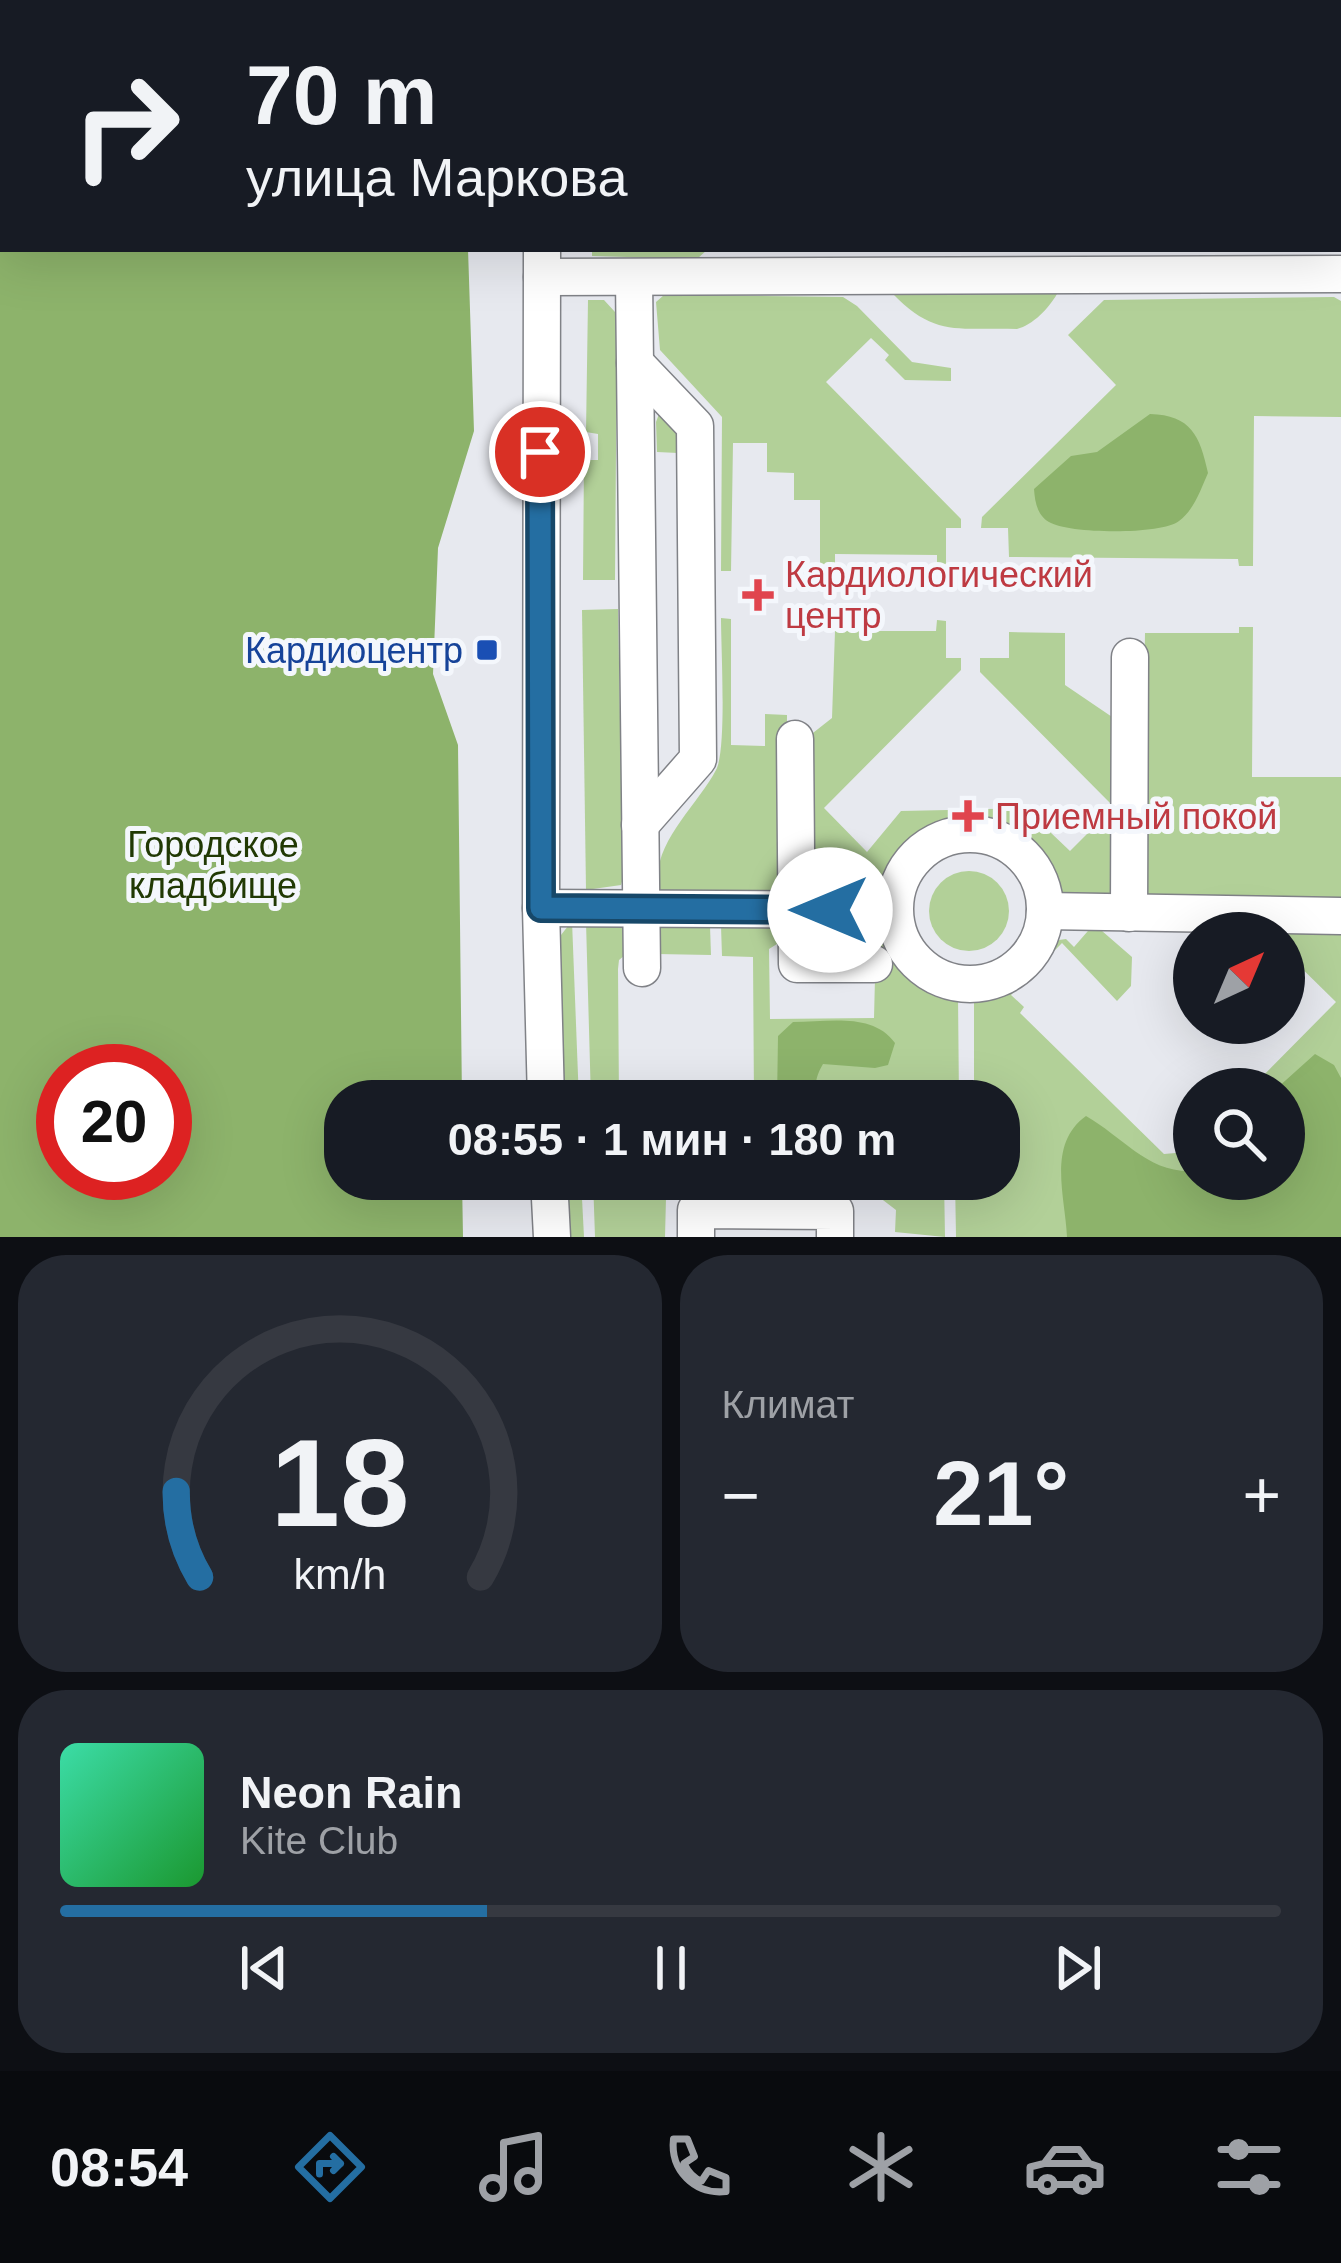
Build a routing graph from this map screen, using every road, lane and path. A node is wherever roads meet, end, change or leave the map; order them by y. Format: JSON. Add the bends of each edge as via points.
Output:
{"nodes":[{"id":1,"x":542,"y":263,"type":"edge"},
{"id":2,"x":1341,"y":274,"type":"edge"},
{"id":3,"x":634,"y":278,"type":"junction"},
{"id":4,"x":634,"y":363,"type":"junction"},
{"id":5,"x":1130,"y":657,"type":"dead end"},
{"id":6,"x":796,"y":739,"type":"dead end"},
{"id":7,"x":640,"y":825,"type":"junction"},
{"id":8,"x":541,"y":908,"type":"junction"},
{"id":9,"x":641,"y":910,"type":"junction"},
{"id":10,"x":797,"y":910,"type":"junction"},
{"id":11,"x":894,"y":910,"type":"junction"},
{"id":12,"x":1045,"y":911,"type":"junction"},
{"id":13,"x":1129,"y":913,"type":"junction"},
{"id":14,"x":1341,"y":916,"type":"edge"},
{"id":15,"x":874,"y":964,"type":"dead end"},
{"id":16,"x":642,"y":968,"type":"dead end"},
{"id":17,"x":545,"y":1080,"type":"edge"},
{"id":18,"x":550,"y":1200,"type":"edge"},
{"id":19,"x":552,"y":1237,"type":"edge"},
{"id":20,"x":696,"y":1237,"type":"edge"},
{"id":21,"x":835,"y":1237,"type":"edge"}],
"edges":[{"from":1,"to":3,"type":"street"},
{"from":1,"to":8,"type":"street"},
{"from":2,"to":3,"type":"street"},
{"from":3,"to":4,"type":"street"},
{"from":4,"to":7,"type":"street"},
{"from":4,"to":7,"type":"street","via":[[695,426],[698,759]]},
{"from":5,"to":13,"type":"street"},
{"from":6,"to":10,"type":"street"},
{"from":7,"to":9,"type":"street"},
{"from":8,"to":9,"type":"street"},
{"from":8,"to":17,"type":"street"},
{"from":9,"to":10,"type":"street"},
{"from":9,"to":16,"type":"street"},
{"from":10,"to":11,"type":"street"},
{"from":10,"to":15,"type":"street","via":[[797,964]]},
{"from":11,"to":12,"type":"street","via":[[916,962],[966,984],[1018,967],[1040,938]]},
{"from":11,"to":12,"type":"street","via":[[902,876],[918,854],[966,834],[1022,855],[1041,885]]},
{"from":12,"to":13,"type":"street"},
{"from":13,"to":14,"type":"street"},
{"from":18,"to":19,"type":"street"},
{"from":20,"to":21,"type":"street","via":[[696,1210],[835,1211]]}]}
